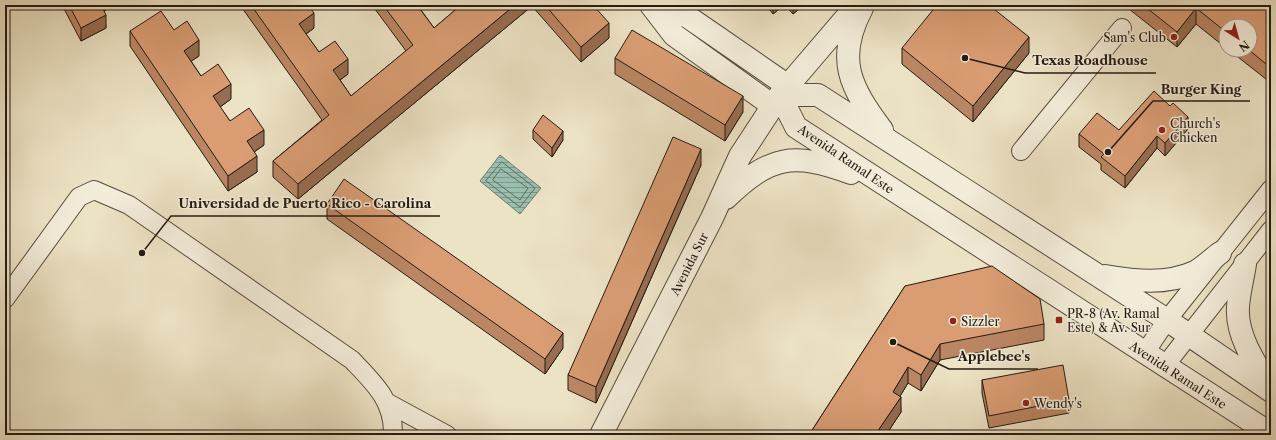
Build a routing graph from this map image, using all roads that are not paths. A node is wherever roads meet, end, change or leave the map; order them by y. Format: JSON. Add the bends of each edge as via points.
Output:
{"nodes":[{"id":1,"x":652,"y":5,"type":"edge"},
{"id":2,"x":663,"y":5,"type":"edge"},
{"id":3,"x":857,"y":5,"type":"edge"},
{"id":4,"x":863,"y":5,"type":"edge"},
{"id":5,"x":1122,"y":28,"type":"dead end"},
{"id":6,"x":780,"y":96,"type":"junction"},
{"id":7,"x":891,"y":142,"type":"junction"},
{"id":8,"x":1020,"y":150,"type":"dead end"},
{"id":9,"x":883,"y":184,"type":"junction"},
{"id":10,"x":1271,"y":189,"type":"edge"},
{"id":11,"x":718,"y":206,"type":"junction"},
{"id":12,"x":1271,"y":230,"type":"edge"},
{"id":13,"x":1220,"y":253,"type":"junction"},
{"id":14,"x":1245,"y":264,"type":"junction"},
{"id":15,"x":1098,"y":275,"type":"junction"},
{"id":16,"x":5,"y":299,"type":"edge"},
{"id":17,"x":1167,"y":320,"type":"junction"},
{"id":18,"x":1189,"y":335,"type":"junction"},
{"id":19,"x":1144,"y":354,"type":"junction"},
{"id":20,"x":1164,"y":366,"type":"junction"},
{"id":21,"x":1271,"y":390,"type":"edge"},
{"id":22,"x":386,"y":402,"type":"junction"},
{"id":23,"x":1271,"y":434,"type":"edge"},
{"id":24,"x":393,"y":435,"type":"edge"},
{"id":25,"x":446,"y":435,"type":"edge"},
{"id":26,"x":601,"y":435,"type":"edge"}],
"edges":[{"from":1,"to":6,"type":"street","via":[[674,35]]},
{"from":2,"to":6,"type":"street","via":[[688,17]]},
{"from":3,"to":6,"type":"street","name":"Avenida Sur"},
{"from":4,"to":7,"type":"street","via":[[849,43],[848,62],[852,83],[861,102]]},
{"from":5,"to":8,"type":"street"},
{"from":6,"to":7,"type":"street","via":[[818,94]]},
{"from":6,"to":9,"type":"street","name":"Avenida Ramal Este","via":[[796,127]]},
{"from":6,"to":11,"type":"street","name":"Avenida Sur","via":[[740,156]]},
{"from":7,"to":15,"type":"street"},
{"from":9,"to":11,"type":"street","via":[[829,165],[798,159],[774,163],[747,178]]},
{"from":9,"to":19,"type":"street","name":"Avenida Ramal Este"},
{"from":10,"to":13,"type":"street"},
{"from":11,"to":26,"type":"street","name":"Avenida Sur"},
{"from":12,"to":14,"type":"street"},
{"from":13,"to":15,"type":"street","via":[[1195,271],[1175,278],[1150,282]]},
{"from":13,"to":17,"type":"street"},
{"from":14,"to":18,"type":"street"},
{"from":14,"to":21,"type":"street","via":[[1238,308],[1243,338],[1253,361]]},
{"from":15,"to":17,"type":"street"},
{"from":16,"to":22,"type":"street","via":[[79,197],[94,190],[129,205],[352,360],[380,389]]},
{"from":17,"to":18,"type":"street"},
{"from":17,"to":19,"type":"street"},
{"from":18,"to":20,"type":"street"},
{"from":18,"to":21,"type":"street"},
{"from":19,"to":20,"type":"street","name":"Avenida Ramal Este"},
{"from":20,"to":23,"type":"street","name":"Avenida Ramal Este"},
{"from":22,"to":24,"type":"street","via":[[393,424]]},
{"from":22,"to":25,"type":"street"}]}
